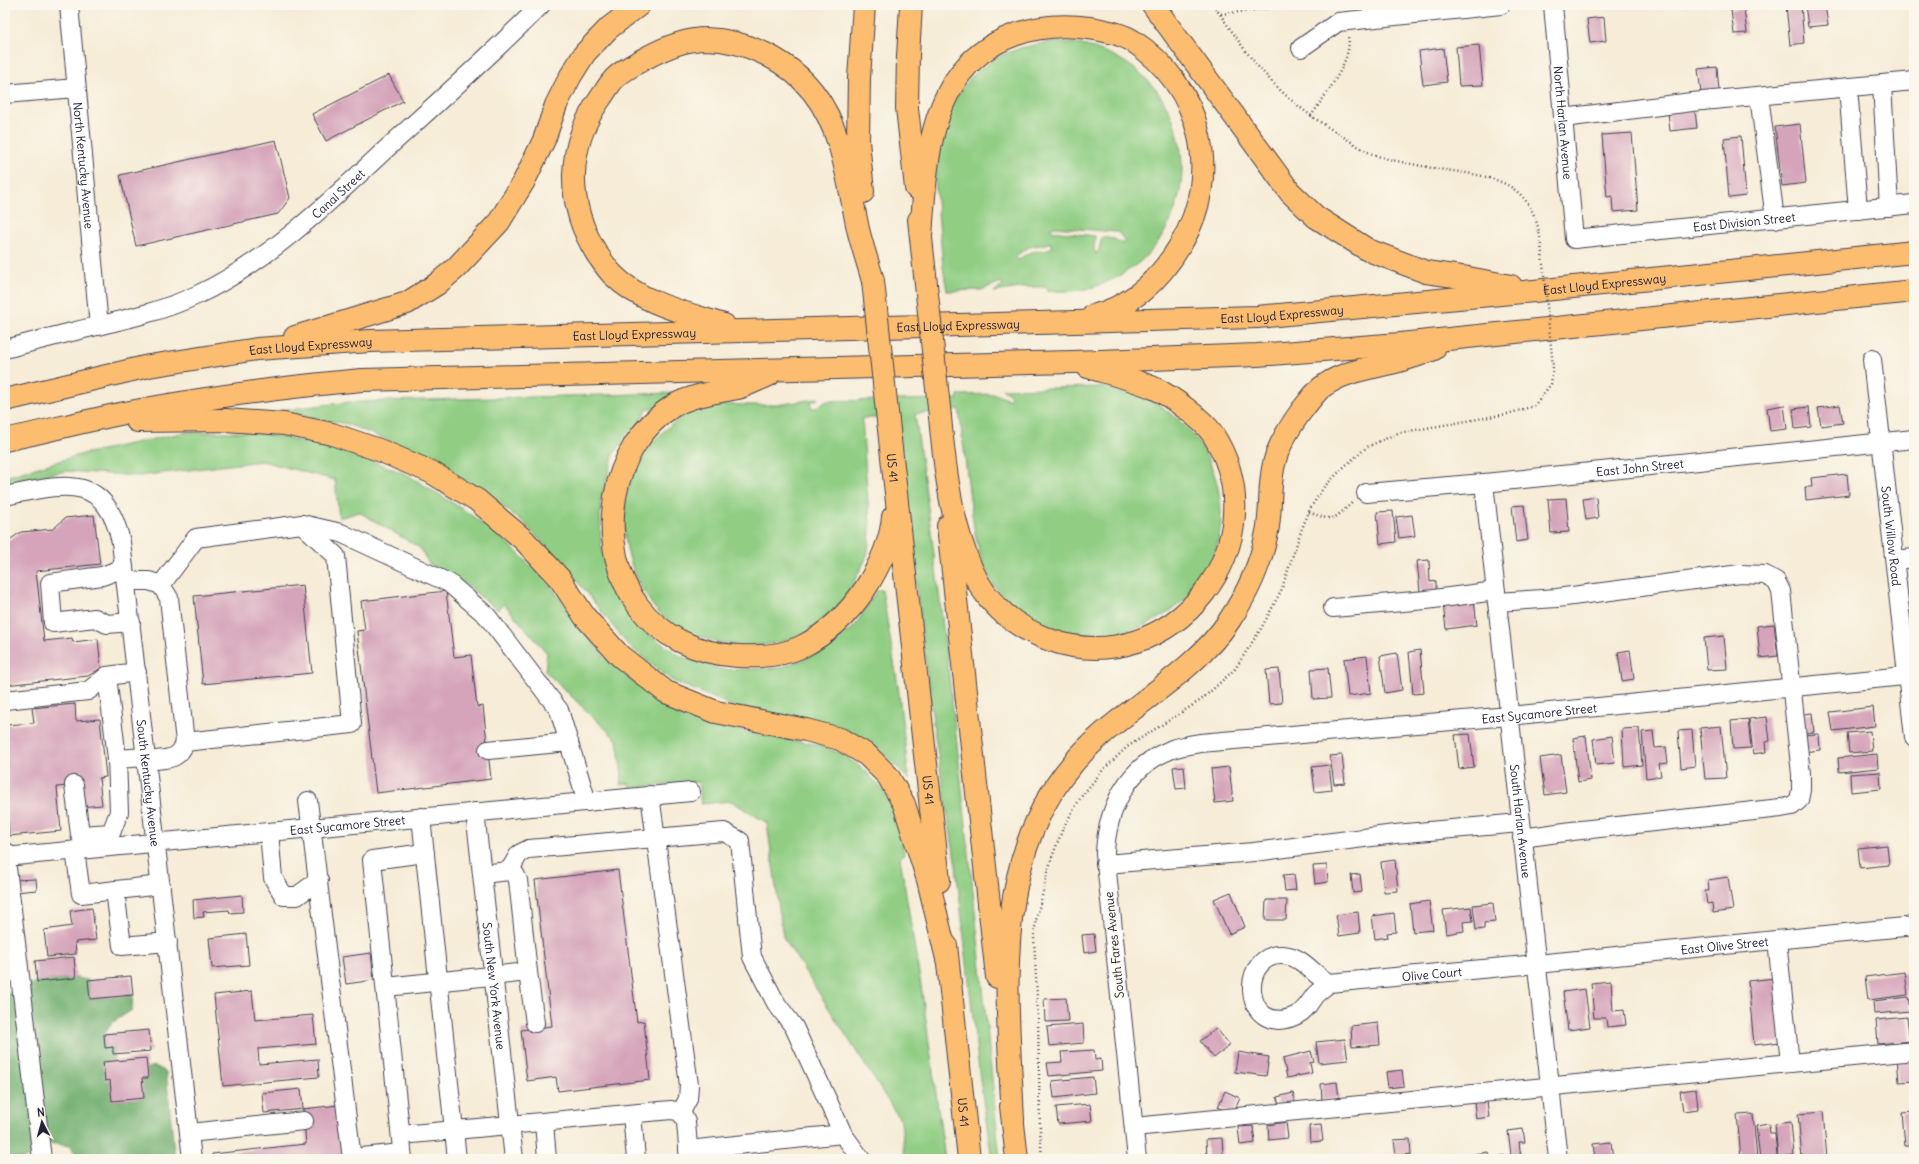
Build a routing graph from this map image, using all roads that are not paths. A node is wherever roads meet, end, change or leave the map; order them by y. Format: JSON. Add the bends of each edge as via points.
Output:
{"nodes":[{"id":1,"x":69,"y":5,"type":"edge"},
{"id":2,"x":541,"y":5,"type":"edge"},
{"id":3,"x":639,"y":5,"type":"edge"},
{"id":4,"x":864,"y":5,"type":"edge"},
{"id":5,"x":911,"y":5,"type":"edge"},
{"id":6,"x":1153,"y":5,"type":"edge"},
{"id":7,"x":1501,"y":5,"type":"edge"},
{"id":8,"x":1553,"y":5,"type":"edge"},
{"id":9,"x":1301,"y":48,"type":"dead end"},
{"id":10,"x":1914,"y":81,"type":"edge"},
{"id":11,"x":1882,"y":84,"type":"junction"},
{"id":12,"x":1848,"y":87,"type":"junction"},
{"id":13,"x":76,"y":88,"type":"junction"},
{"id":14,"x":5,"y":94,"type":"edge"},
{"id":15,"x":1759,"y":96,"type":"junction"},
{"id":16,"x":1563,"y":118,"type":"junction"},
{"id":17,"x":1914,"y":204,"type":"edge"},
{"id":18,"x":1889,"y":207,"type":"junction"},
{"id":19,"x":1858,"y":210,"type":"junction"},
{"id":20,"x":1775,"y":219,"type":"junction"},
{"id":21,"x":921,"y":236,"type":"junction"},
{"id":22,"x":1574,"y":239,"type":"joint"},
{"id":23,"x":1914,"y":252,"type":"edge"},
{"id":24,"x":873,"y":281,"type":"junction"},
{"id":25,"x":1534,"y":291,"type":"junction"},
{"id":26,"x":1914,"y":291,"type":"edge"},
{"id":27,"x":1066,"y":322,"type":"junction"},
{"id":28,"x":99,"y":326,"type":"junction"},
{"id":29,"x":741,"y":330,"type":"junction"},
{"id":30,"x":1471,"y":337,"type":"junction"},
{"id":31,"x":257,"y":348,"type":"junction"},
{"id":32,"x":5,"y":349,"type":"edge"},
{"id":33,"x":1872,"y":359,"type":"dead end"},
{"id":34,"x":1073,"y":362,"type":"junction"},
{"id":35,"x":781,"y":369,"type":"junction"},
{"id":36,"x":5,"y":400,"type":"edge"},
{"id":37,"x":940,"y":417,"type":"junction"},
{"id":38,"x":66,"y":426,"type":"junction"},
{"id":39,"x":1914,"y":439,"type":"edge"},
{"id":40,"x":5,"y":440,"type":"edge"},
{"id":41,"x":1882,"y":442,"type":"junction"},
{"id":42,"x":1484,"y":483,"type":"junction"},
{"id":43,"x":895,"y":489,"type":"junction"},
{"id":44,"x":1366,"y":493,"type":"road end"},
{"id":45,"x":11,"y":495,"type":"edge"},
{"id":46,"x":302,"y":524,"type":"junction"},
{"id":47,"x":1914,"y":558,"type":"edge"},
{"id":48,"x":1895,"y":560,"type":"junction"},
{"id":49,"x":125,"y":575,"type":"junction"},
{"id":50,"x":161,"y":586,"type":"junction"},
{"id":51,"x":1496,"y":596,"type":"junction"},
{"id":52,"x":1333,"y":608,"type":"dead end"},
{"id":53,"x":131,"y":622,"type":"junction"},
{"id":54,"x":136,"y":672,"type":"junction"},
{"id":55,"x":107,"y":676,"type":"junction"},
{"id":56,"x":1911,"y":676,"type":"edge"},
{"id":57,"x":1792,"y":687,"type":"junction"},
{"id":58,"x":5,"y":700,"type":"edge"},
{"id":59,"x":1509,"y":716,"type":"junction"},
{"id":60,"x":1914,"y":736,"type":"edge"},
{"id":61,"x":185,"y":742,"type":"junction"},
{"id":62,"x":568,"y":742,"type":"junction"},
{"id":63,"x":488,"y":750,"type":"dead end"},
{"id":64,"x":1165,"y":752,"type":"joint"},
{"id":65,"x":147,"y":759,"type":"junction"},
{"id":66,"x":117,"y":760,"type":"junction"},
{"id":67,"x":74,"y":785,"type":"dead end"},
{"id":68,"x":691,"y":792,"type":"dead end"},
{"id":69,"x":650,"y":795,"type":"junction"},
{"id":70,"x":308,"y":801,"type":"dead end"},
{"id":71,"x":587,"y":802,"type":"junction"},
{"id":72,"x":475,"y":812,"type":"junction"},
{"id":73,"x":421,"y":817,"type":"junction"},
{"id":74,"x":312,"y":828,"type":"junction"},
{"id":75,"x":1521,"y":831,"type":"junction"},
{"id":76,"x":269,"y":832,"type":"junction"},
{"id":77,"x":655,"y":838,"type":"junction"},
{"id":78,"x":156,"y":842,"type":"junction"},
{"id":79,"x":75,"y":850,"type":"junction"},
{"id":80,"x":425,"y":853,"type":"junction"},
{"id":81,"x":5,"y":855,"type":"edge"},
{"id":82,"x":1105,"y":864,"type":"junction"},
{"id":83,"x":509,"y":870,"type":"junction"},
{"id":84,"x":482,"y":874,"type":"junction"},
{"id":85,"x":319,"y":880,"type":"junction"},
{"id":86,"x":161,"y":885,"type":"junction"},
{"id":87,"x":115,"y":890,"type":"junction"},
{"id":88,"x":1914,"y":926,"type":"edge"},
{"id":89,"x":1777,"y":941,"type":"junction"},
{"id":90,"x":168,"y":942,"type":"junction"},
{"id":91,"x":947,"y":959,"type":"junction"},
{"id":92,"x":1537,"y":964,"type":"junction"},
{"id":93,"x":528,"y":972,"type":"junction"},
{"id":94,"x":494,"y":974,"type":"junction"},
{"id":95,"x":438,"y":981,"type":"junction"},
{"id":96,"x":1329,"y":983,"type":"dead end"},
{"id":97,"x":386,"y":987,"type":"junction"},
{"id":98,"x":535,"y":1023,"type":"dead end"},
{"id":99,"x":1914,"y":1051,"type":"edge"},
{"id":100,"x":1790,"y":1063,"type":"junction"},
{"id":101,"x":1550,"y":1087,"type":"junction"},
{"id":102,"x":681,"y":1112,"type":"junction"},
{"id":103,"x":632,"y":1114,"type":"junction"},
{"id":104,"x":1013,"y":1120,"type":"junction"},
{"id":105,"x":304,"y":1121,"type":"dead end"},
{"id":106,"x":544,"y":1122,"type":"junction"},
{"id":107,"x":510,"y":1126,"type":"junction"},
{"id":108,"x":1134,"y":1127,"type":"junction"},
{"id":109,"x":454,"y":1131,"type":"junction"},
{"id":110,"x":189,"y":1133,"type":"junction"},
{"id":111,"x":843,"y":1134,"type":"junction"},
{"id":112,"x":402,"y":1149,"type":"edge"},
{"id":113,"x":689,"y":1154,"type":"edge"},
{"id":114,"x":42,"y":1159,"type":"edge"},
{"id":115,"x":192,"y":1159,"type":"edge"},
{"id":116,"x":352,"y":1159,"type":"edge"},
{"id":117,"x":457,"y":1159,"type":"edge"},
{"id":118,"x":514,"y":1159,"type":"edge"},
{"id":119,"x":547,"y":1159,"type":"edge"},
{"id":120,"x":636,"y":1159,"type":"edge"},
{"id":121,"x":861,"y":1159,"type":"edge"},
{"id":122,"x":970,"y":1159,"type":"edge"},
{"id":123,"x":1017,"y":1159,"type":"edge"},
{"id":124,"x":1137,"y":1159,"type":"edge"},
{"id":125,"x":1558,"y":1159,"type":"edge"}],
"edges":[{"from":1,"to":13,"type":"street","name":"North Kentucky Avenue"},
{"from":2,"to":28,"type":"street","name":"Canal Street","via":[[351,182],[259,259],[196,296],[134,318]]},
{"from":3,"to":31,"type":"highway","via":[[609,28],[585,53],[556,105],[544,140],[524,181],[499,222],[456,268],[407,303]]},
{"from":4,"to":24,"type":"highway","number":"US 41","via":[[858,141]]},
{"from":5,"to":21,"type":"highway","via":[[907,108]]},
{"from":6,"to":25,"type":"highway","via":[[1286,186],[1316,217],[1368,250],[1426,272]]},
{"from":7,"to":9,"type":"street","via":[[1338,22]]},
{"from":8,"to":16,"type":"street","name":"North Harlan Avenue"},
{"from":10,"to":11,"type":"street"},
{"from":11,"to":12,"type":"street"},
{"from":11,"to":18,"type":"street"},
{"from":12,"to":15,"type":"street"},
{"from":12,"to":19,"type":"street"},
{"from":13,"to":14,"type":"street"},
{"from":13,"to":28,"type":"street","name":"North Kentucky Avenue"},
{"from":15,"to":16,"type":"street"},
{"from":15,"to":20,"type":"street"},
{"from":16,"to":22,"type":"street","name":"North Harlan Avenue"},
{"from":17,"to":18,"type":"street","name":"East Division Street"},
{"from":18,"to":19,"type":"street","name":"East Division Street"},
{"from":19,"to":20,"type":"street","name":"East Division Street"},
{"from":20,"to":22,"type":"street","name":"East Division Street"},
{"from":21,"to":27,"type":"highway","via":[[931,140],[955,81],[974,58],[996,42],[1023,31],[1050,26],[1104,30],[1132,40],[1174,78],[1197,124],[1202,170],[1194,216],[1173,258],[1160,276],[1143,291],[1123,305],[1101,314]]},
{"from":21,"to":37,"type":"highway","bridge":true},
{"from":23,"to":25,"type":"highway","name":"East Lloyd Expressway"},
{"from":24,"to":29,"type":"highway","via":[[859,232],[843,155],[827,113],[813,91],[783,64],[753,49],[705,39],[682,43],[658,52],[615,78],[590,112],[581,132],[575,158],[573,184],[579,215],[586,237],[600,257],[613,275],[632,289],[660,305]]},
{"from":24,"to":43,"type":"highway","name":"US 41","number":"US 41","bridge":true},
{"from":25,"to":27,"type":"highway","name":"East Lloyd Expressway","via":[[1257,317]]},
{"from":26,"to":30,"type":"highway"},
{"from":27,"to":29,"type":"highway","name":"East Lloyd Expressway"},
{"from":28,"to":32,"type":"street","name":"Canal Street"},
{"from":29,"to":31,"type":"highway","name":"East Lloyd Expressway","via":[[370,341]]},
{"from":30,"to":34,"type":"highway","via":[[1257,355]]},
{"from":30,"to":104,"type":"highway","via":[[1402,360],[1345,374],[1322,386],[1289,427],[1274,461],[1268,531],[1262,552],[1248,590],[1228,622],[1195,659],[1099,736],[1066,772],[1046,802],[1028,841],[1016,879],[1011,910],[1008,998]]},
{"from":31,"to":36,"type":"highway","name":"East Lloyd Expressway","via":[[148,366]]},
{"from":33,"to":41,"type":"street","name":"South Willow Road"},
{"from":34,"to":35,"type":"highway"},
{"from":34,"to":37,"type":"highway","via":[[1154,388],[1174,400],[1211,432],[1228,465],[1233,485],[1232,530],[1225,558],[1211,585],[1199,601],[1171,625],[1138,641],[1111,647],[1074,647],[1040,636],[1012,621],[1000,609],[978,582],[960,533],[946,476]]},
{"from":35,"to":38,"type":"highway","via":[[362,380],[221,396]]},
{"from":35,"to":43,"type":"highway","via":[[739,388],[724,389],[674,406],[644,430],[627,457],[617,482],[612,512],[613,536],[623,578],[632,599],[646,617],[679,642],[699,650],[723,655],[751,657],[776,654],[800,647],[820,636],[837,622],[856,603],[868,584],[880,564],[888,542],[893,521]]},
{"from":37,"to":104,"type":"highway","via":[[947,520]]},
{"from":38,"to":40,"type":"highway"},
{"from":38,"to":91,"type":"highway","via":[[140,421],[226,420],[284,424],[332,434],[431,472],[477,500],[524,540],[560,579],[585,617],[620,656],[666,692],[716,712],[806,730],[840,740],[867,754],[888,776],[904,804],[924,866]]},
{"from":39,"to":41,"type":"street","name":"East John Street"},
{"from":41,"to":42,"type":"street","name":"East John Street"},
{"from":41,"to":48,"type":"street","name":"South Willow Road"},
{"from":42,"to":44,"type":"street","name":"East John Street"},
{"from":42,"to":51,"type":"street","name":"South Harlan Avenue"},
{"from":43,"to":91,"type":"highway","name":"US 41","number":"US 41"},
{"from":45,"to":49,"type":"street","name":"South Kentucky Avenue","via":[[68,486],[96,494],[118,527]]},
{"from":46,"to":50,"type":"street","via":[[196,538]]},
{"from":46,"to":61,"type":"street","via":[[336,556],[352,724]]},
{"from":46,"to":62,"type":"street","via":[[341,533],[456,588],[487,616],[559,710]]},
{"from":47,"to":48,"type":"street"},
{"from":48,"to":56,"type":"street","name":"South Willow Road"},
{"from":49,"to":50,"type":"street"},
{"from":49,"to":53,"type":"street","name":"South Kentucky Avenue"},
{"from":49,"to":53,"type":"street","via":[[50,583],[54,623],[95,618],[107,624]]},
{"from":50,"to":61,"type":"street","via":[[169,598]]},
{"from":51,"to":52,"type":"street"},
{"from":51,"to":57,"type":"street","via":[[1557,598],[1740,574],[1765,575],[1776,581],[1781,591]]},
{"from":51,"to":59,"type":"street","name":"South Harlan Avenue"},
{"from":53,"to":54,"type":"street","name":"South Kentucky Avenue"},
{"from":54,"to":55,"type":"street"},
{"from":54,"to":65,"type":"street","name":"South Kentucky Avenue"},
{"from":55,"to":58,"type":"street","via":[[88,691]]},
{"from":55,"to":66,"type":"street"},
{"from":56,"to":57,"type":"street","name":"East Sycamore Street"},
{"from":56,"to":60,"type":"street","name":"South Willow Road"},
{"from":57,"to":59,"type":"street","name":"East Sycamore Street"},
{"from":57,"to":75,"type":"street","via":[[1801,790],[1799,800],[1792,806],[1572,831]]},
{"from":59,"to":64,"type":"street","name":"East Sycamore Street","via":[[1200,743]]},
{"from":59,"to":75,"type":"street","name":"South Harlan Avenue"},
{"from":61,"to":65,"type":"street","via":[[182,751],[176,757]]},
{"from":62,"to":63,"type":"street"},
{"from":62,"to":71,"type":"street"},
{"from":64,"to":82,"type":"street","name":"South Fares Avenue","via":[[1133,776],[1114,806],[1106,837]]},
{"from":65,"to":66,"type":"street"},
{"from":65,"to":78,"type":"street","name":"South Kentucky Avenue"},
{"from":66,"to":67,"type":"street","via":[[119,812],[111,833],[80,835]]},
{"from":68,"to":69,"type":"street","name":"East Sycamore Street"},
{"from":69,"to":71,"type":"street","name":"East Sycamore Street"},
{"from":69,"to":77,"type":"street"},
{"from":70,"to":74,"type":"street"},
{"from":71,"to":72,"type":"street","name":"East Sycamore Street"},
{"from":72,"to":73,"type":"street","name":"East Sycamore Street"},
{"from":72,"to":84,"type":"street","name":"South New York Avenue"},
{"from":73,"to":74,"type":"street","name":"East Sycamore Street"},
{"from":73,"to":80,"type":"street"},
{"from":74,"to":76,"type":"street","name":"East Sycamore Street"},
{"from":74,"to":85,"type":"street"},
{"from":75,"to":82,"type":"street","via":[[1395,834],[1254,852]]},
{"from":75,"to":92,"type":"street","name":"South Harlan Avenue"},
{"from":76,"to":78,"type":"street","name":"East Sycamore Street"},
{"from":76,"to":85,"type":"street","via":[[273,878],[284,896],[297,896]]},
{"from":77,"to":83,"type":"street","via":[[529,849],[519,854]]},
{"from":77,"to":102,"type":"street","via":[[689,1085],[688,1099]]},
{"from":77,"to":111,"type":"street","via":[[724,832],[740,841],[752,957],[776,1003],[794,1027]]},
{"from":78,"to":79,"type":"street","name":"East Sycamore Street"},
{"from":78,"to":86,"type":"street","name":"South Kentucky Avenue"},
{"from":79,"to":81,"type":"street","name":"East Sycamore Street"},
{"from":79,"to":87,"type":"street","via":[[81,894]]},
{"from":80,"to":95,"type":"street"},
{"from":80,"to":97,"type":"street","via":[[372,860]]},
{"from":81,"to":114,"type":"street"},
{"from":82,"to":108,"type":"street","name":"South Fares Avenue"},
{"from":83,"to":84,"type":"street"},
{"from":83,"to":93,"type":"street","via":[[518,880]]},
{"from":84,"to":94,"type":"street","name":"South New York Avenue"},
{"from":85,"to":116,"type":"street"},
{"from":86,"to":87,"type":"street"},
{"from":86,"to":90,"type":"street","name":"South Kentucky Avenue"},
{"from":87,"to":90,"type":"street","via":[[122,946]]},
{"from":88,"to":89,"type":"street","name":"East Olive Street"},
{"from":89,"to":92,"type":"street","name":"East Olive Street"},
{"from":89,"to":100,"type":"street"},
{"from":90,"to":110,"type":"street","name":"South Kentucky Avenue"},
{"from":91,"to":122,"type":"highway","name":"US 41","number":"US 41"},
{"from":92,"to":96,"type":"street","name":"Olive Court"},
{"from":92,"to":101,"type":"street","name":"South Harlan Avenue"},
{"from":93,"to":94,"type":"street"},
{"from":93,"to":98,"type":"street"},
{"from":94,"to":95,"type":"street"},
{"from":94,"to":107,"type":"street","name":"South New York Avenue"},
{"from":95,"to":97,"type":"street"},
{"from":95,"to":109,"type":"street"},
{"from":97,"to":112,"type":"street"},
{"from":99,"to":100,"type":"street"},
{"from":100,"to":101,"type":"street"},
{"from":101,"to":108,"type":"street"},
{"from":101,"to":125,"type":"street","name":"South Harlan Avenue"},
{"from":102,"to":103,"type":"street","via":[[671,1110]]},
{"from":102,"to":113,"type":"street","via":[[686,1122]]},
{"from":103,"to":106,"type":"street"},
{"from":103,"to":120,"type":"street"},
{"from":104,"to":123,"type":"highway"},
{"from":105,"to":110,"type":"street"},
{"from":106,"to":107,"type":"street"},
{"from":106,"to":119,"type":"street"},
{"from":107,"to":109,"type":"street"},
{"from":107,"to":118,"type":"street","name":"South New York Avenue"},
{"from":108,"to":124,"type":"street","name":"South Fares Avenue"},
{"from":109,"to":112,"type":"street"},
{"from":109,"to":117,"type":"street"},
{"from":110,"to":115,"type":"street","name":"South Kentucky Avenue"},
{"from":111,"to":113,"type":"street"},
{"from":111,"to":121,"type":"street"},
{"from":112,"to":116,"type":"street"}]}
